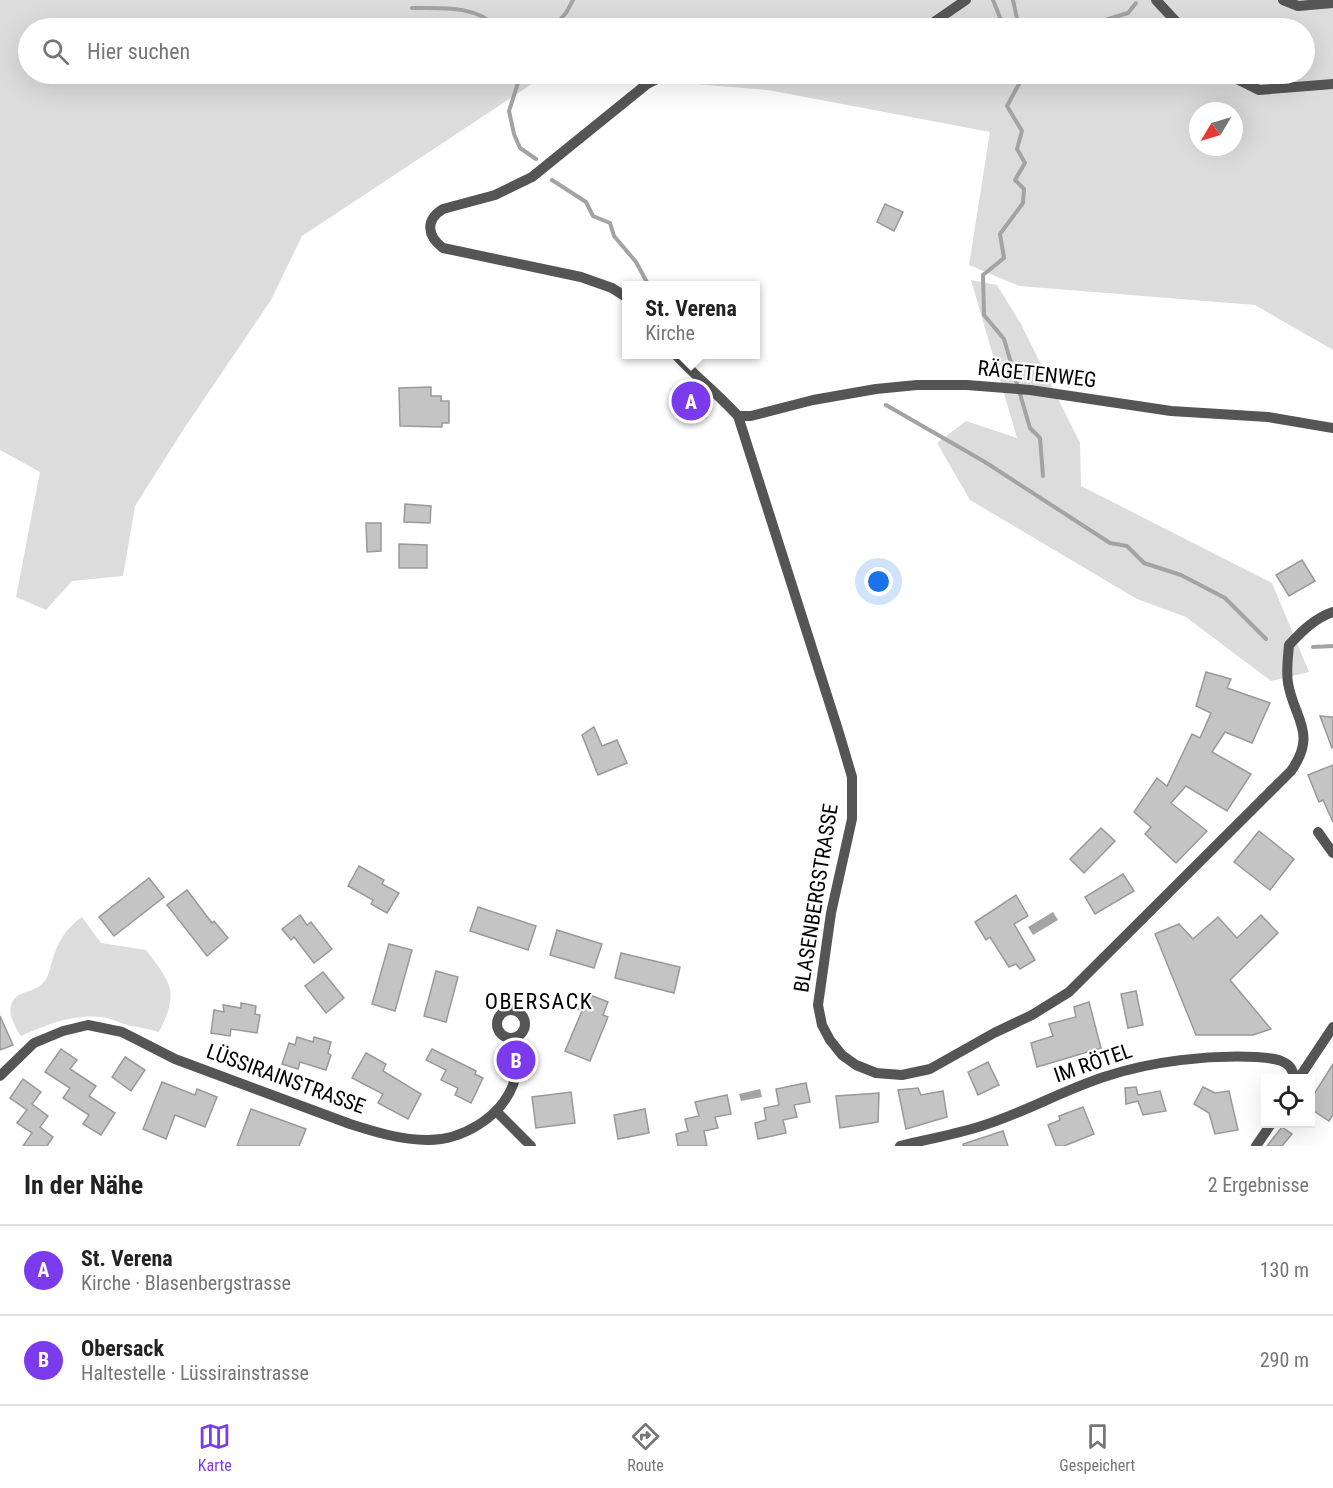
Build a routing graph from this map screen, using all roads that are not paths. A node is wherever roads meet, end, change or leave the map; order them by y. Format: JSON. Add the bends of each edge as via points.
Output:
{"nodes":[{"id":1,"x":966,"y":0,"type":"edge"},
{"id":2,"x":1156,"y":0,"type":"edge"},
{"id":3,"x":1283,"y":0,"type":"edge"},
{"id":4,"x":1333,"y":3,"type":"edge"},
{"id":5,"x":940,"y":18,"type":"edge"},
{"id":6,"x":1173,"y":18,"type":"edge"},
{"id":7,"x":648,"y":84,"type":"edge"},
{"id":8,"x":1247,"y":84,"type":"edge"},
{"id":9,"x":1333,"y":84,"type":"edge"},
{"id":10,"x":622,"y":294,"type":"edge"},
{"id":11,"x":680,"y":359,"type":"edge"},
{"id":12,"x":738,"y":416,"type":"junction"},
{"id":13,"x":1333,"y":428,"type":"edge"},
{"id":14,"x":1333,"y":612,"type":"edge"},
{"id":15,"x":1318,"y":832,"type":"dead end"},
{"id":16,"x":1333,"y":853,"type":"edge"},
{"id":17,"x":1333,"y":1027,"type":"edge"},
{"id":18,"x":514,"y":1038,"type":"dead end"},
{"id":19,"x":1294,"y":1074,"type":"edge"},
{"id":20,"x":1302,"y":1074,"type":"edge"},
{"id":21,"x":0,"y":1076,"type":"edge"},
{"id":22,"x":496,"y":1112,"type":"junction"},
{"id":23,"x":1268,"y":1128,"type":"edge"},
{"id":24,"x":531,"y":1146,"type":"edge"},
{"id":25,"x":900,"y":1146,"type":"edge"},
{"id":26,"x":1256,"y":1146,"type":"edge"}],
"edges":[{"from":1,"to":5,"type":"street"},
{"from":2,"to":6,"type":"street"},
{"from":3,"to":4,"type":"street","via":[[1298,6]]},
{"from":7,"to":10,"type":"street","via":[[532,177],[495,195],[443,209],[430,221],[429,232],[443,248],[580,277]]},
{"from":8,"to":9,"type":"street","via":[[1259,90]]},
{"from":11,"to":12,"type":"street","name":"BLASENBERGSTRASSE"},
{"from":12,"to":13,"type":"street","name":"RÄGETENWEG","via":[[876,389],[917,385],[1005,387],[1171,411],[1268,417]]},
{"from":12,"to":14,"type":"street","name":"BLASENBERGSTRASSE","via":[[852,777],[852,819],[821,974],[818,1005],[822,1025],[842,1055],[876,1072],[902,1075],[930,1069],[1032,1016],[1069,992],[1291,771],[1304,743],[1302,722],[1288,683],[1289,645],[1305,628]]},
{"from":15,"to":16,"type":"street"},
{"from":17,"to":20,"type":"street"},
{"from":18,"to":22,"type":"street","name":"LÜSSIRAINSTRASSE","via":[[513,1083]]},
{"from":19,"to":25,"type":"street","name":"IM RÖTEL","via":[[1287,1064],[1240,1056],[1148,1065],[1107,1076],[977,1128]]},
{"from":21,"to":22,"type":"street","name":"LÜSSIRAINSTRASSE","via":[[34,1043],[88,1025],[123,1032],[175,1059],[377,1133],[429,1140],[450,1137],[474,1128]]},
{"from":22,"to":24,"type":"street"},
{"from":23,"to":26,"type":"street"}]}
